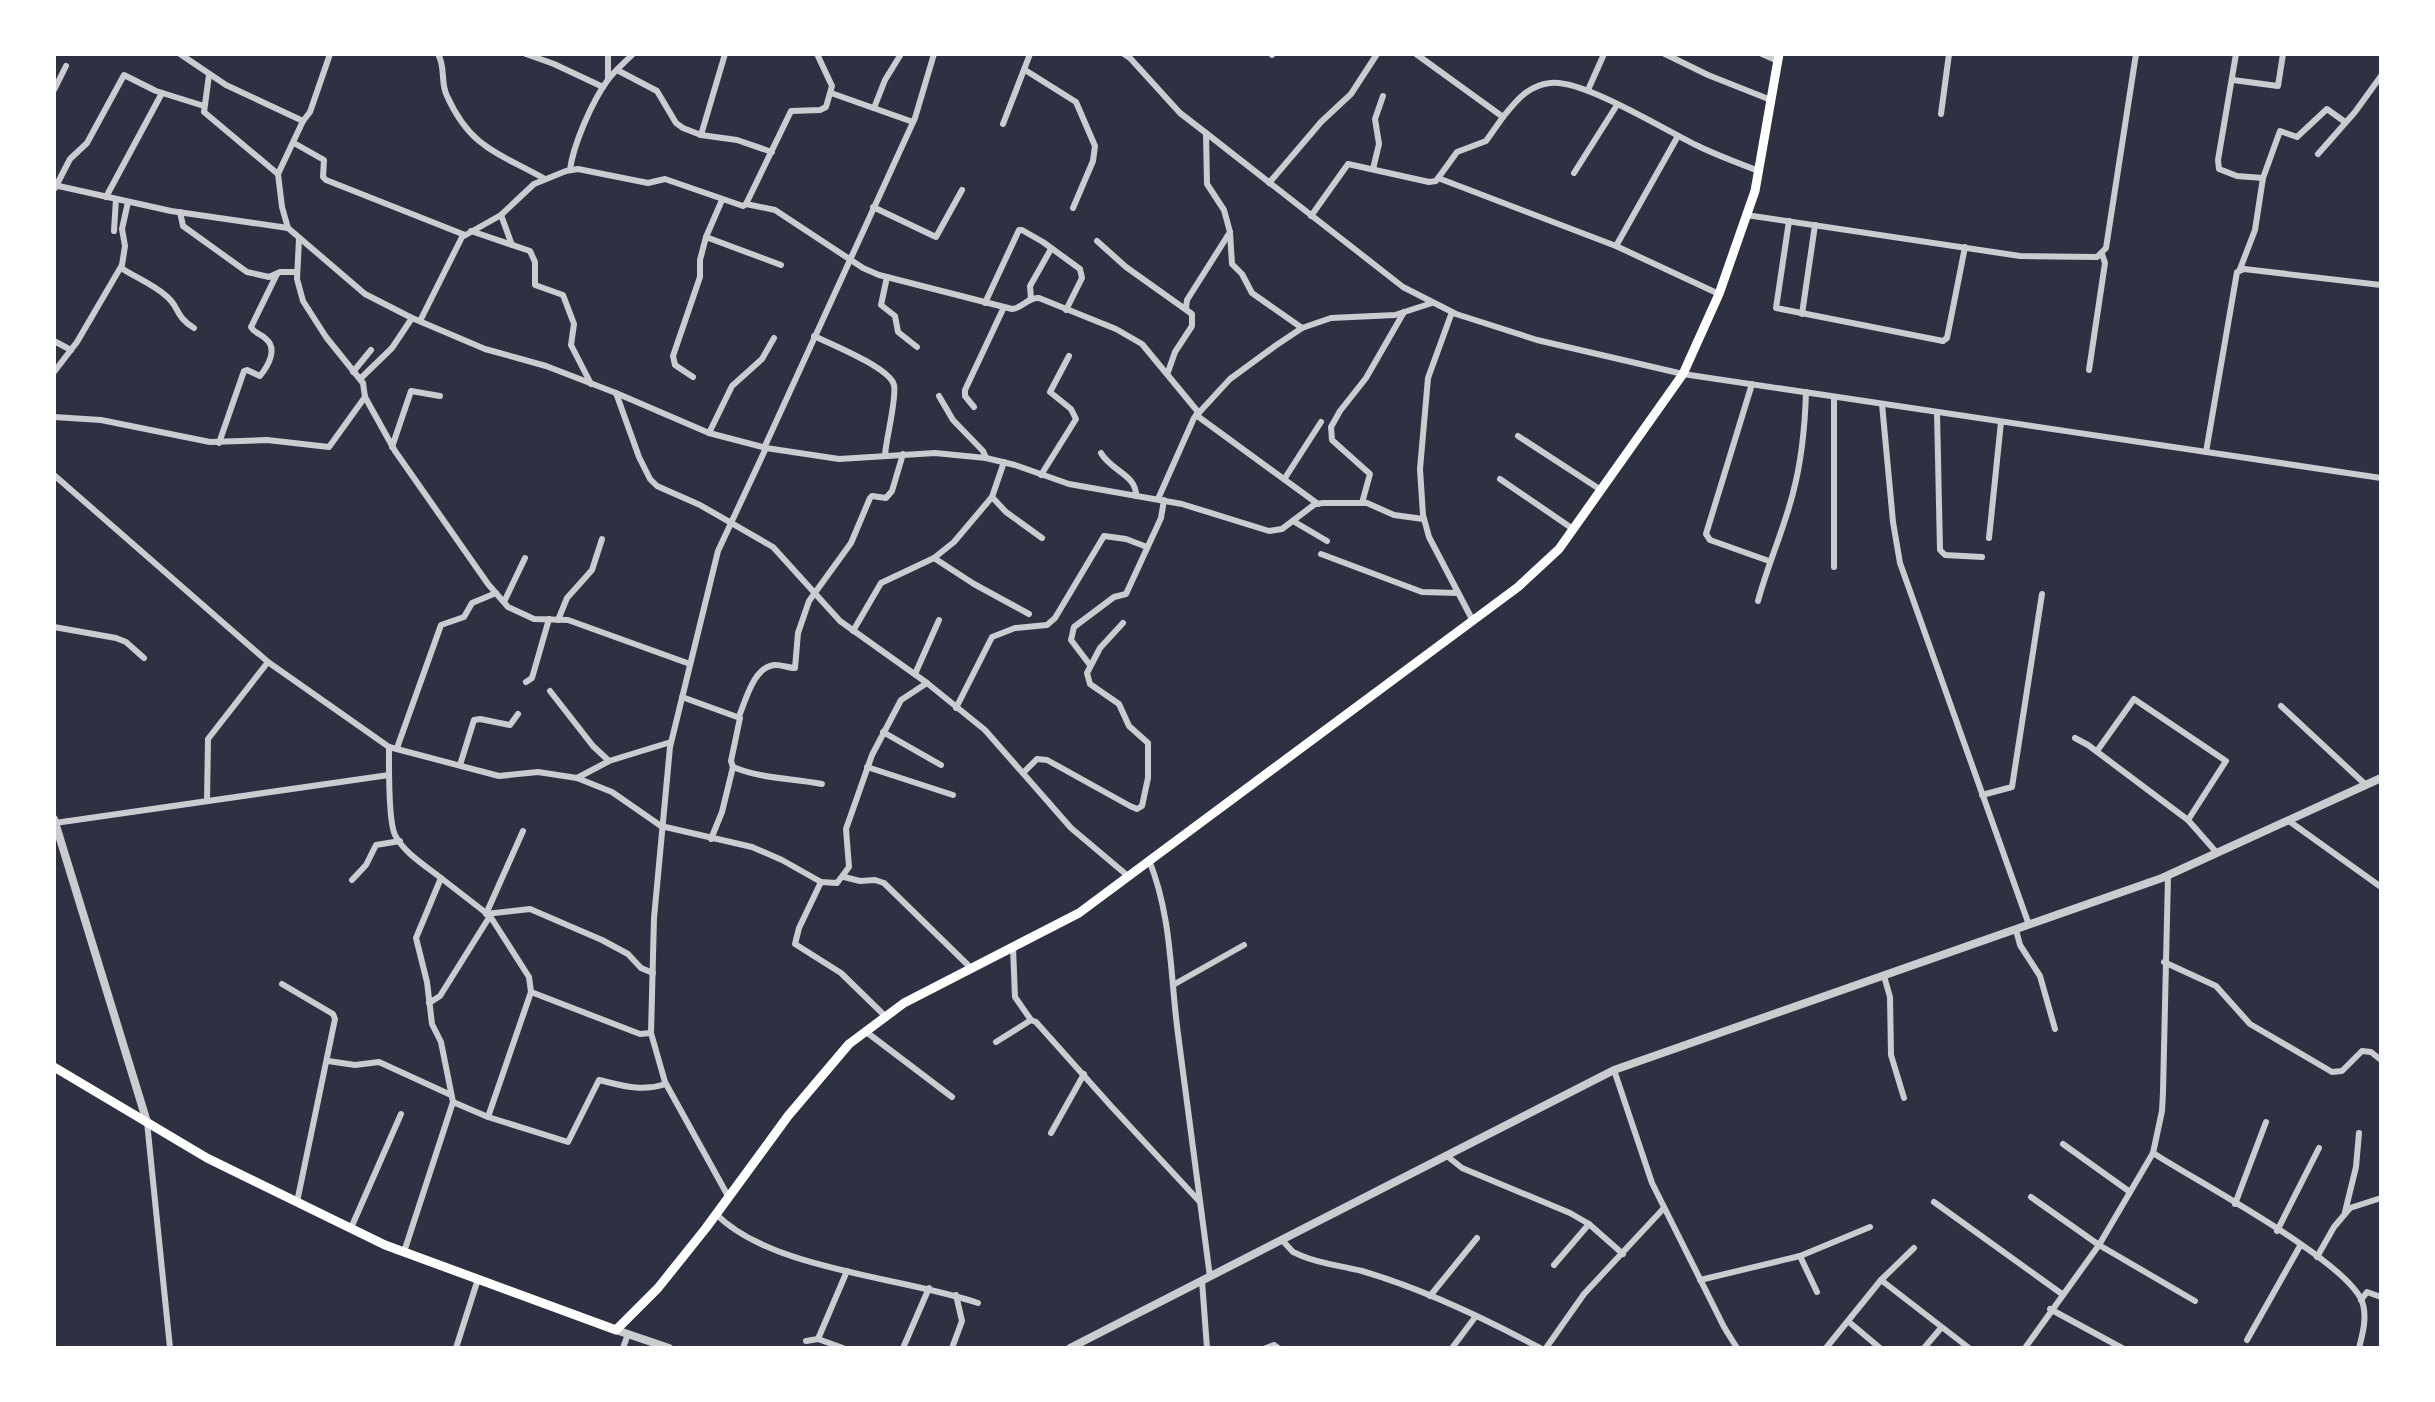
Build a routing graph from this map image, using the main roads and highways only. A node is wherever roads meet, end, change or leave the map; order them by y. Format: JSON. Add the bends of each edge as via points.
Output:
{"nodes":[{"id":1,"x":1779,"y":57,"type":"edge"},
{"id":2,"x":54,"y":1067,"type":"edge"}],
"edges":[{"from":1,"to":2,"type":"main road","via":[[1759,171],[1719,294],[1683,374],[1559,549],[1518,587],[1079,913],[904,1003],[849,1044],[658,1288],[616,1330],[351,1228],[207,1158]]}]}
